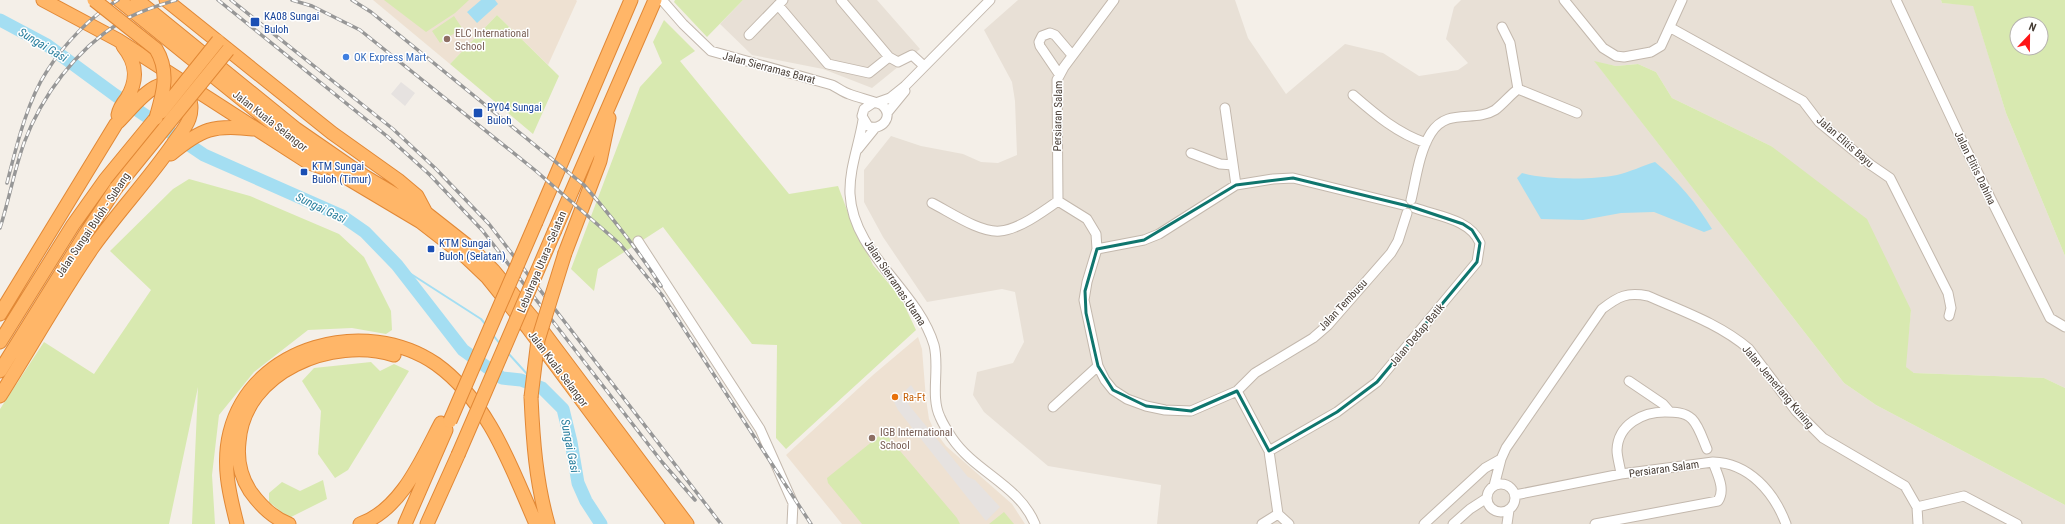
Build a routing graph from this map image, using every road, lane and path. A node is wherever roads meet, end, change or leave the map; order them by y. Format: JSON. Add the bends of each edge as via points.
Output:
{"nodes":[{"id":1,"x":43,"y":0,"type":"edge"},
{"id":2,"x":94,"y":0,"type":"edge"},
{"id":3,"x":119,"y":0,"type":"edge"},
{"id":4,"x":137,"y":0,"type":"edge"},
{"id":5,"x":166,"y":0,"type":"edge"},
{"id":6,"x":631,"y":0,"type":"edge"},
{"id":7,"x":655,"y":0,"type":"edge"},
{"id":8,"x":662,"y":0,"type":"edge"},
{"id":9,"x":841,"y":0,"type":"edge"},
{"id":10,"x":990,"y":0,"type":"edge"},
{"id":11,"x":1114,"y":0,"type":"edge"},
{"id":12,"x":1564,"y":0,"type":"edge"},
{"id":13,"x":1682,"y":0,"type":"edge"},
{"id":14,"x":1896,"y":0,"type":"edge"},
{"id":15,"x":781,"y":2,"type":"edge"},
{"id":16,"x":1502,"y":27,"type":"dead end"},
{"id":17,"x":1671,"y":28,"type":"junction"},
{"id":18,"x":749,"y":35,"type":"dead end"},
{"id":19,"x":118,"y":40,"type":"junction"},
{"id":20,"x":218,"y":41,"type":"junction"},
{"id":21,"x":228,"y":50,"type":"junction"},
{"id":22,"x":1072,"y":55,"type":"junction"},
{"id":23,"x":889,"y":57,"type":"junction"},
{"id":24,"x":924,"y":66,"type":"junction"},
{"id":25,"x":1059,"y":74,"type":"junction"},
{"id":26,"x":915,"y":76,"type":"junction"},
{"id":27,"x":1518,"y":89,"type":"junction"},
{"id":28,"x":135,"y":94,"type":"junction"},
{"id":29,"x":848,"y":94,"type":"junction"},
{"id":30,"x":1353,"y":95,"type":"dead end"},
{"id":31,"x":611,"y":103,"type":"junction"},
{"id":32,"x":875,"y":103,"type":"junction"},
{"id":33,"x":1225,"y":108,"type":"dead end"},
{"id":34,"x":887,"y":113,"type":"junction"},
{"id":35,"x":1576,"y":113,"type":"dead end"},
{"id":36,"x":862,"y":116,"type":"junction"},
{"id":37,"x":156,"y":118,"type":"junction"},
{"id":38,"x":875,"y":128,"type":"junction"},
{"id":39,"x":257,"y":130,"type":"junction"},
{"id":40,"x":187,"y":133,"type":"junction"},
{"id":41,"x":1426,"y":143,"type":"junction"},
{"id":42,"x":857,"y":150,"type":"junction"},
{"id":43,"x":1191,"y":153,"type":"dead end"},
{"id":44,"x":1233,"y":165,"type":"junction"},
{"id":45,"x":337,"y":172,"type":"junction"},
{"id":46,"x":1236,"y":185,"type":"junction"},
{"id":47,"x":1058,"y":201,"type":"junction"},
{"id":48,"x":932,"y":202,"type":"dead end"},
{"id":49,"x":1409,"y":206,"type":"junction"},
{"id":50,"x":426,"y":213,"type":"junction"},
{"id":51,"x":638,"y":242,"type":"dead end"},
{"id":52,"x":1097,"y":249,"type":"junction"},
{"id":53,"x":0,"y":314,"type":"edge"},
{"id":54,"x":1949,"y":316,"type":"dead end"},
{"id":55,"x":2065,"y":327,"type":"edge"},
{"id":56,"x":0,"y":342,"type":"edge"},
{"id":57,"x":1098,"y":366,"type":"junction"},
{"id":58,"x":0,"y":371,"type":"edge"},
{"id":59,"x":1629,"y":381,"type":"dead end"},
{"id":60,"x":1236,"y":391,"type":"junction"},
{"id":61,"x":0,"y":396,"type":"edge"},
{"id":62,"x":1053,"y":407,"type":"dead end"},
{"id":63,"x":1670,"y":412,"type":"junction"},
{"id":64,"x":445,"y":422,"type":"junction"},
{"id":65,"x":1707,"y":449,"type":"dead end"},
{"id":66,"x":1269,"y":451,"type":"junction"},
{"id":67,"x":1501,"y":459,"type":"junction"},
{"id":68,"x":1713,"y":462,"type":"junction"},
{"id":69,"x":1499,"y":470,"type":"junction"},
{"id":70,"x":1621,"y":474,"type":"junction"},
{"id":71,"x":1507,"y":485,"type":"junction"},
{"id":72,"x":1494,"y":486,"type":"junction"},
{"id":73,"x":1515,"y":495,"type":"junction"},
{"id":74,"x":1487,"y":498,"type":"junction"},
{"id":75,"x":1917,"y":508,"type":"junction"},
{"id":76,"x":1470,"y":509,"type":"junction"},
{"id":77,"x":1495,"y":510,"type":"junction"},
{"id":78,"x":1509,"y":510,"type":"junction"},
{"id":79,"x":1278,"y":514,"type":"junction"},
{"id":80,"x":2001,"y":514,"type":"junction"},
{"id":81,"x":237,"y":524,"type":"edge"},
{"id":82,"x":289,"y":524,"type":"edge"},
{"id":83,"x":360,"y":524,"type":"edge"},
{"id":84,"x":406,"y":524,"type":"edge"},
{"id":85,"x":427,"y":524,"type":"edge"},
{"id":86,"x":527,"y":524,"type":"edge"},
{"id":87,"x":536,"y":524,"type":"edge"},
{"id":88,"x":548,"y":524,"type":"edge"},
{"id":89,"x":674,"y":524,"type":"edge"},
{"id":90,"x":687,"y":524,"type":"edge"},
{"id":91,"x":792,"y":524,"type":"edge"},
{"id":92,"x":1035,"y":524,"type":"edge"},
{"id":93,"x":1262,"y":524,"type":"edge"},
{"id":94,"x":1289,"y":524,"type":"edge"},
{"id":95,"x":1424,"y":524,"type":"edge"},
{"id":96,"x":1453,"y":524,"type":"edge"},
{"id":97,"x":1503,"y":524,"type":"edge"},
{"id":98,"x":1507,"y":524,"type":"edge"},
{"id":99,"x":1595,"y":524,"type":"edge"},
{"id":100,"x":1786,"y":524,"type":"edge"},
{"id":101,"x":1918,"y":524,"type":"edge"},
{"id":102,"x":2006,"y":524,"type":"edge"},
{"id":103,"x":2017,"y":524,"type":"edge"}],
"edges":[{"from":1,"to":19,"type":"highway"},
{"from":2,"to":37,"type":"highway","bridge":true,"via":[[156,49],[161,58],[165,81]]},
{"from":3,"to":45,"type":"highway","name":"Jalan Kuala Selangor","via":[[290,138]]},
{"from":4,"to":50,"type":"highway","name":"Jalan Kuala Selangor","via":[[302,133],[364,176]]},
{"from":5,"to":20,"type":"highway"},
{"from":6,"to":64,"type":"highway","name":"Lebuhraya Utara–Selatan","bridge":true,"via":[[471,372]]},
{"from":7,"to":31,"type":"highway","name":"Lebuhraya Utara–Selatan"},
{"from":8,"to":29,"type":"street","name":"Jalan Sierramas Barat","via":[[711,51],[832,85]]},
{"from":9,"to":23,"type":"street"},
{"from":10,"to":24,"type":"street"},
{"from":11,"to":22,"type":"street","name":"Persiaran Salam"},
{"from":12,"to":17,"type":"street","via":[[1603,48],[1616,56],[1624,57],[1656,50]]},
{"from":13,"to":17,"type":"street"},
{"from":14,"to":55,"type":"street","name":"Jalan Elitis Dahina","via":[[1962,144],[2050,318]]},
{"from":15,"to":18,"type":"street"},
{"from":15,"to":23,"type":"street","via":[[828,64],[869,73]]},
{"from":16,"to":27,"type":"street","via":[[1510,42]]},
{"from":17,"to":54,"type":"street","name":"Jalan Elitis Bayu","via":[[1803,101],[1819,122],[1890,178],[1948,294],[1951,308]]},
{"from":19,"to":28,"type":"highway","via":[[131,55],[136,77]]},
{"from":19,"to":39,"type":"highway"},
{"from":20,"to":21,"type":"highway"},
{"from":20,"to":37,"type":"highway","name":"Jalan Sungai Buloh - Subang","bridge":true},
{"from":21,"to":50,"type":"highway","via":[[332,133],[398,180],[417,196]]},
{"from":21,"to":58,"type":"highway","name":"Jalan Sungai Buloh - Subang","bridge":true,"via":[[116,188]]},
{"from":22,"to":25,"type":"street","name":"Persiaran Salam"},
{"from":22,"to":25,"type":"street","via":[[1055,35],[1050,33],[1042,36],[1040,46]]},
{"from":23,"to":24,"type":"street","via":[[898,62],[912,55]]},
{"from":24,"to":26,"type":"street"},
{"from":25,"to":47,"type":"street","name":"Persiaran Salam","via":[[1056,91]]},
{"from":26,"to":32,"type":"street","via":[[890,98]]},
{"from":26,"to":34,"type":"street"},
{"from":27,"to":35,"type":"street"},
{"from":27,"to":41,"type":"street","via":[[1495,110],[1478,116],[1456,116],[1447,119],[1432,132]]},
{"from":28,"to":40,"type":"highway","via":[[162,85],[176,86],[187,94],[192,105]]},
{"from":28,"to":53,"type":"highway","via":[[118,112],[116,124]]},
{"from":29,"to":32,"type":"street","name":"Jalan Sierramas Barat"},
{"from":29,"to":36,"type":"street","name":"Jalan Sierramas Barat"},
{"from":30,"to":41,"type":"street","via":[[1402,134]]},
{"from":31,"to":85,"type":"highway","name":"Lebuhraya Utara–Selatan","bridge":true},
{"from":31,"to":88,"type":"highway","bridge":true,"via":[[600,161],[565,253],[538,340],[531,397],[533,450]]},
{"from":32,"to":34,"type":"street","via":[[883,106]]},
{"from":32,"to":36,"type":"street","via":[[866,106]]},
{"from":33,"to":44,"type":"street"},
{"from":34,"to":38,"type":"street","via":[[886,121]]},
{"from":36,"to":38,"type":"street","via":[[868,126]]},
{"from":36,"to":42,"type":"street","name":"Jalan Sierramas Utama"},
{"from":37,"to":56,"type":"highway","name":"Jalan Sungai Buloh - Subang","via":[[73,225]]},
{"from":38,"to":42,"type":"street","name":"Jalan Sierramas Utama"},
{"from":39,"to":40,"type":"highway","via":[[223,126],[204,132]]},
{"from":39,"to":45,"type":"highway","via":[[309,163]]},
{"from":40,"to":61,"type":"highway","via":[[160,162],[93,247]]},
{"from":41,"to":49,"type":"street","name":"Jalan Tembusu"},
{"from":42,"to":92,"type":"street","name":"Jalan Sierramas Utama","via":[[850,176],[852,212],[862,234],[907,297],[934,346],[936,403],[939,417],[953,440],[970,458],[1020,499]]},
{"from":43,"to":44,"type":"street","via":[[1220,164]]},
{"from":44,"to":46,"type":"street"},
{"from":45,"to":89,"type":"highway","name":"Jalan Kuala Selangor","via":[[421,222],[487,277]]},
{"from":46,"to":49,"type":"street","name":"Jalan Dedap Batik","via":[[1293,178]]},
{"from":46,"to":52,"type":"street","name":"Jalan Dedap Batik","via":[[1159,234],[1144,240]]},
{"from":47,"to":48,"type":"street","via":[[1031,218],[1000,231],[981,228]]},
{"from":47,"to":52,"type":"street","via":[[1087,219],[1092,225],[1096,234]]},
{"from":49,"to":60,"type":"street","name":"Jalan Tembusu","via":[[1398,241],[1391,253],[1328,324],[1313,338],[1255,373]]},
{"from":49,"to":66,"type":"street","name":"Jalan Dedap Batik","via":[[1462,224],[1472,230],[1480,243],[1477,262],[1377,382],[1337,412]]},
{"from":50,"to":90,"type":"highway","name":"Jalan Kuala Selangor","via":[[461,240],[493,270],[535,321]]},
{"from":51,"to":91,"type":"street","via":[[760,429],[793,503]]},
{"from":52,"to":57,"type":"street","via":[[1084,300]]},
{"from":57,"to":60,"type":"street","via":[[1105,380],[1127,399],[1165,410],[1191,411]]},
{"from":57,"to":62,"type":"street"},
{"from":59,"to":63,"type":"street","via":[[1663,404]]},
{"from":60,"to":66,"type":"street"},
{"from":63,"to":65,"type":"street","via":[[1682,413],[1693,420]]},
{"from":63,"to":70,"type":"street","via":[[1656,412],[1636,418],[1626,426],[1618,449]]},
{"from":64,"to":83,"type":"highway","via":[[406,485],[386,509]]},
{"from":64,"to":84,"type":"highway","name":"Lebuhraya Utara–Selatan"},
{"from":66,"to":79,"type":"street"},
{"from":67,"to":69,"type":"street","name":"Jalan Jemerlang Kuning"},
{"from":67,"to":75,"type":"street","name":"Jalan Jemerlang Kuning","via":[[1602,308],[1615,299],[1628,294],[1638,294],[1648,296],[1719,328],[1739,340],[1749,349],[1807,424],[1823,438],[1905,486]]},
{"from":67,"to":95,"type":"street","via":[[1485,468]]},
{"from":68,"to":70,"type":"street","name":"Persiaran Salam"},
{"from":68,"to":99,"type":"street","via":[[1722,488],[1718,501]]},
{"from":68,"to":100,"type":"street","name":"Persiaran Salam","via":[[1739,466],[1757,480],[1770,492]]},
{"from":69,"to":71,"type":"street"},
{"from":69,"to":72,"type":"street","name":"Jalan Jemerlang Kuning"},
{"from":70,"to":73,"type":"street","name":"Persiaran Salam"},
{"from":71,"to":72,"type":"street"},
{"from":71,"to":73,"type":"street"},
{"from":72,"to":74,"type":"street"},
{"from":73,"to":78,"type":"street","via":[[1514,503]]},
{"from":74,"to":76,"type":"street"},
{"from":74,"to":77,"type":"street"},
{"from":75,"to":80,"type":"street","via":[[1964,496]]},
{"from":75,"to":101,"type":"street","name":"Jalan Jemerlang Kuning"},
{"from":76,"to":77,"type":"street"},
{"from":76,"to":96,"type":"street"},
{"from":77,"to":78,"type":"street"},
{"from":77,"to":97,"type":"street"},
{"from":78,"to":98,"type":"street"},
{"from":79,"to":93,"type":"street"},
{"from":79,"to":94,"type":"street"},
{"from":80,"to":102,"type":"street"},
{"from":80,"to":103,"type":"street"},
{"from":81,"to":87,"type":"highway","via":[[228,486],[226,462],[230,432],[242,400],[261,378],[285,360],[319,345],[355,340],[389,344],[422,356],[465,389],[486,418],[505,452]]},
{"from":82,"to":86,"type":"highway","via":[[258,503],[243,480],[238,451],[243,421],[255,399],[270,382],[293,366],[328,353],[364,350],[387,353],[424,368],[468,402],[484,428]]}]}
